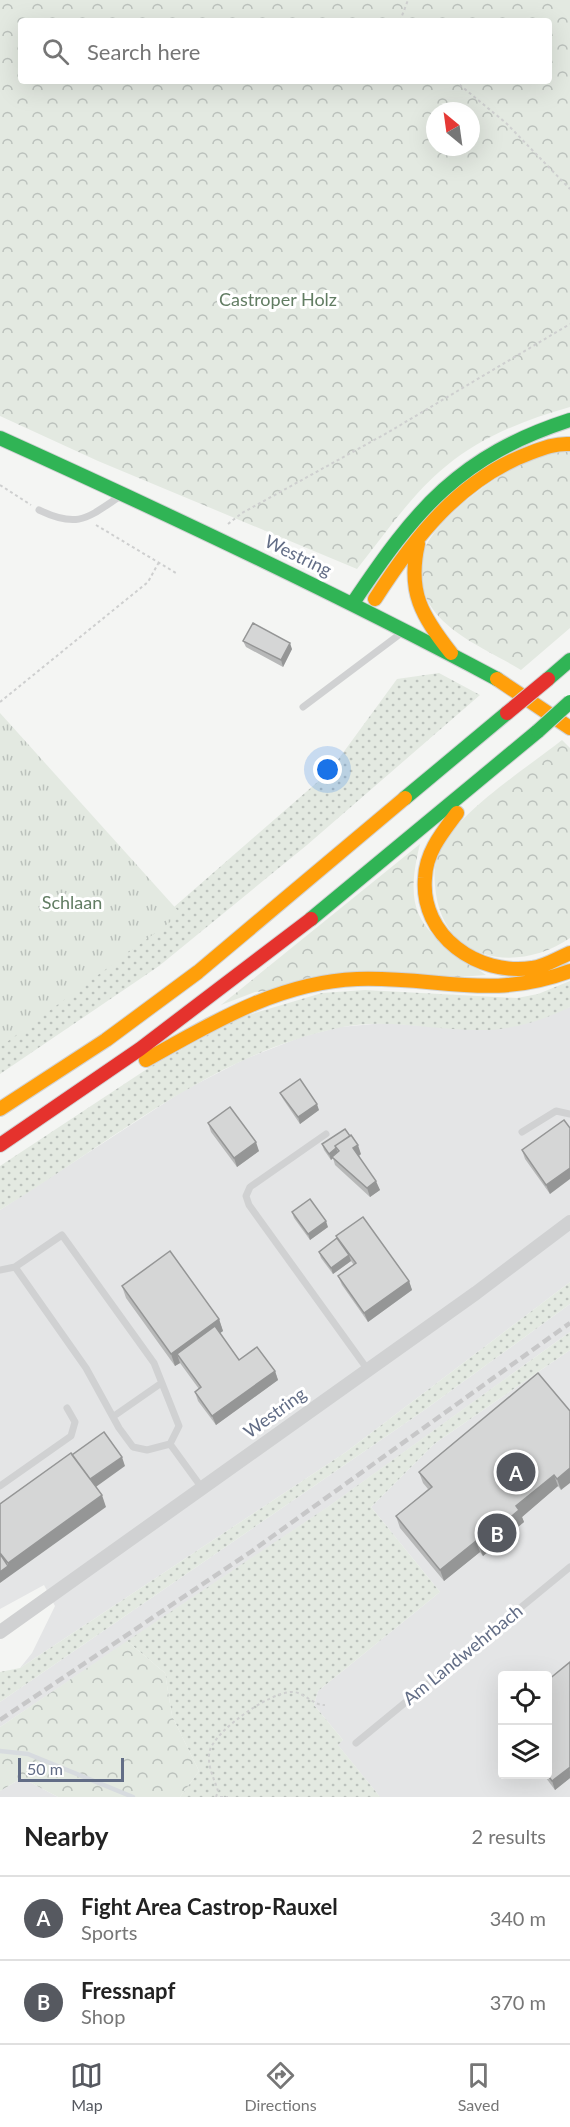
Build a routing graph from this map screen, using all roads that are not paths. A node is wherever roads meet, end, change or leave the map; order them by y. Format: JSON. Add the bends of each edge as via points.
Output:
{"nodes":[{"id":1,"x":570,"y":420,"type":"edge"},
{"id":2,"x":0,"y":438,"type":"edge"},
{"id":3,"x":570,"y":444,"type":"edge"},
{"id":4,"x":124,"y":494,"type":"junction"},
{"id":5,"x":39,"y":510,"type":"road end"},
{"id":6,"x":420,"y":537,"type":"junction"},
{"id":7,"x":353,"y":603,"type":"junction"},
{"id":8,"x":368,"y":610,"type":"junction"},
{"id":9,"x":405,"y":630,"type":"junction"},
{"id":10,"x":451,"y":653,"type":"junction"},
{"id":11,"x":570,"y":660,"type":"edge"},
{"id":12,"x":570,"y":702,"type":"edge"},
{"id":13,"x":303,"y":707,"type":"dead end"},
{"id":14,"x":570,"y":728,"type":"edge"},
{"id":15,"x":497,"y":766,"type":"junction"},
{"id":16,"x":570,"y":953,"type":"edge"},
{"id":17,"x":570,"y":971,"type":"edge"},
{"id":18,"x":0,"y":1109,"type":"edge"},
{"id":19,"x":570,"y":1114,"type":"edge"},
{"id":20,"x":32,"y":1124,"type":"junction"},
{"id":21,"x":522,"y":1132,"type":"dead end"},
{"id":22,"x":326,"y":1134,"type":"dead end"},
{"id":23,"x":0,"y":1145,"type":"edge"},
{"id":24,"x":570,"y":1222,"type":"edge"},
{"id":25,"x":15,"y":1267,"type":"junction"},
{"id":26,"x":0,"y":1270,"type":"edge"},
{"id":27,"x":368,"y":1370,"type":"junction"},
{"id":28,"x":160,"y":1384,"type":"junction"},
{"id":29,"x":67,"y":1408,"type":"dead end"},
{"id":30,"x":114,"y":1416,"type":"junction"},
{"id":31,"x":170,"y":1444,"type":"junction"},
{"id":32,"x":0,"y":1486,"type":"edge"},
{"id":33,"x":202,"y":1488,"type":"junction"},
{"id":34,"x":570,"y":1567,"type":"edge"},
{"id":35,"x":0,"y":1632,"type":"edge"},
{"id":36,"x":356,"y":1743,"type":"dead end"}],
"edges":[{"from":1,"to":7,"type":"main road","via":[[548,425],[483,456],[438,492],[412,518]]},
{"from":2,"to":4,"type":"main road","name":"Westring"},
{"from":3,"to":6,"type":"main road","via":[[518,455],[473,483]]},
{"from":4,"to":5,"type":"lane","via":[[86,519],[61,520]]},
{"from":4,"to":7,"type":"main road","name":"Westring"},
{"from":6,"to":8,"type":"main road"},
{"from":6,"to":10,"type":"main road","via":[[413,561],[414,595]]},
{"from":7,"to":8,"type":"main road","name":"Westring"},
{"from":8,"to":9,"type":"main road","name":"Westring"},
{"from":9,"to":10,"type":"main road","name":"Westring"},
{"from":9,"to":13,"type":"lane"},
{"from":10,"to":14,"type":"main road","name":"Westring"},
{"from":11,"to":18,"type":"main road","bridge":true,"via":[[198,972],[106,1040]]},
{"from":12,"to":15,"type":"main road","bridge":true},
{"from":15,"to":16,"type":"main road","via":[[435,841],[423,885],[428,908],[445,940],[457,952],[487,967],[507,971],[535,969]]},
{"from":15,"to":20,"type":"main road","via":[[331,903],[191,1011]]},
{"from":17,"to":20,"type":"main road","via":[[514,988],[357,979],[302,986],[230,1011]]},
{"from":19,"to":21,"type":"lane","via":[[556,1111]]},
{"from":20,"to":23,"type":"main road"},
{"from":22,"to":27,"type":"lane","via":[[250,1187],[246,1197]]},
{"from":24,"to":27,"type":"street","name":"Westring"},
{"from":25,"to":26,"type":"lane"},
{"from":25,"to":28,"type":"lane","via":[[62,1235],[154,1363]]},
{"from":25,"to":30,"type":"lane","via":[[86,1368]]},
{"from":27,"to":33,"type":"street","name":"Westring"},
{"from":28,"to":30,"type":"lane"},
{"from":28,"to":31,"type":"lane","via":[[179,1426]]},
{"from":29,"to":32,"type":"lane","via":[[75,1422],[71,1436]]},
{"from":30,"to":31,"type":"lane","via":[[132,1447],[147,1450]]},
{"from":31,"to":33,"type":"lane"},
{"from":33,"to":35,"type":"street","name":"Westring"},
{"from":34,"to":36,"type":"lane","name":"Am Landwehrbach"}]}
